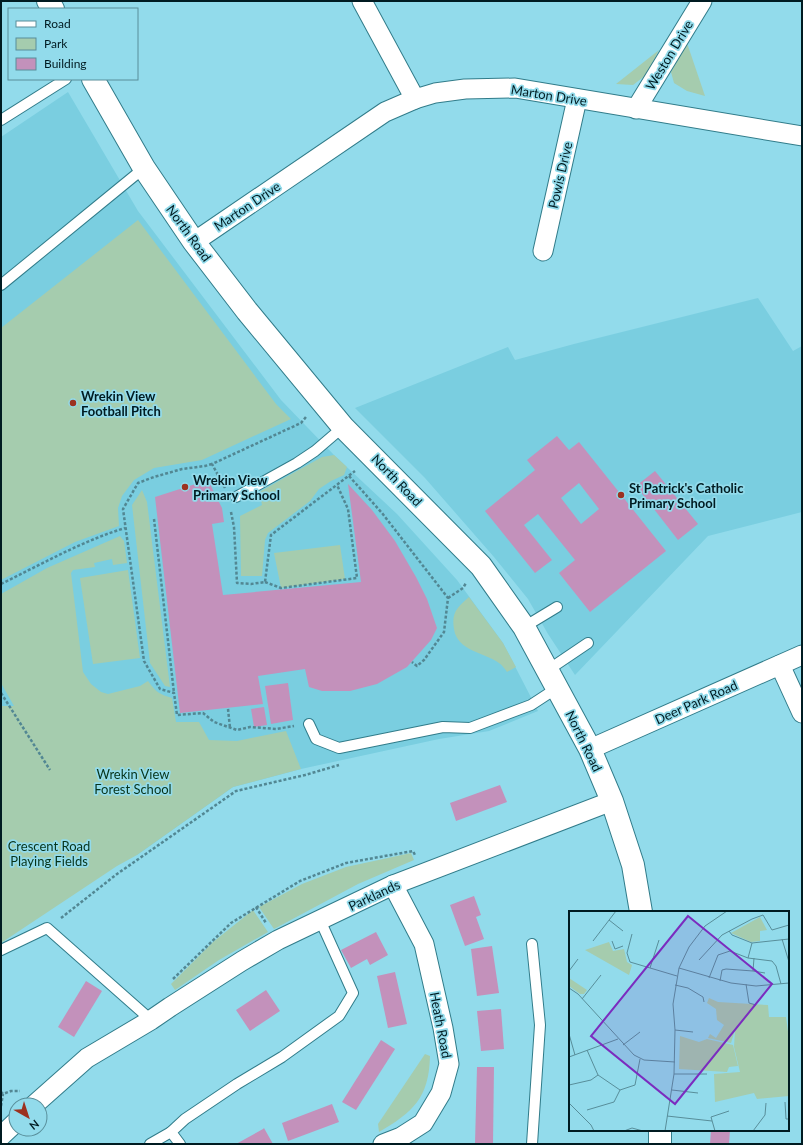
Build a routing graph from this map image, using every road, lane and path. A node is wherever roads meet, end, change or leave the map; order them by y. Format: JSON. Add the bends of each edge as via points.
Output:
{"nodes":[{"id":1,"x":362,"y":1,"type":"edge"},
{"id":2,"x":702,"y":1,"type":"edge"},
{"id":3,"x":64,"y":80,"type":"edge"},
{"id":4,"x":94,"y":80,"type":"edge"},
{"id":5,"x":415,"y":99,"type":"junction"},
{"id":6,"x":577,"y":99,"type":"junction"},
{"id":7,"x":636,"y":109,"type":"junction"},
{"id":8,"x":1,"y":120,"type":"edge"},
{"id":9,"x":802,"y":136,"type":"edge"},
{"id":10,"x":144,"y":168,"type":"junction"},
{"id":11,"x":194,"y":242,"type":"junction"},
{"id":12,"x":543,"y":251,"type":"dead end"},
{"id":13,"x":1,"y":285,"type":"edge"},
{"id":14,"x":343,"y":427,"type":"junction"},
{"id":15,"x":374,"y":457,"type":"junction"},
{"id":16,"x":212,"y":464,"type":"dead end"},
{"id":17,"x":349,"y":476,"type":"junction"},
{"id":18,"x":336,"y":485,"type":"junction"},
{"id":19,"x":236,"y":497,"type":"dead end"},
{"id":20,"x":154,"y":519,"type":"dead end"},
{"id":21,"x":125,"y":528,"type":"junction"},
{"id":22,"x":264,"y":582,"type":"junction"},
{"id":23,"x":237,"y":583,"type":"dead end"},
{"id":24,"x":1,"y":584,"type":"edge"},
{"id":25,"x":557,"y":607,"type":"dead end"},
{"id":26,"x":524,"y":627,"type":"junction"},
{"id":27,"x":588,"y":643,"type":"dead end"},
{"id":28,"x":802,"y":655,"type":"edge"},
{"id":29,"x":412,"y":662,"type":"dead end"},
{"id":30,"x":780,"y":665,"type":"junction"},
{"id":31,"x":553,"y":679,"type":"junction"},
{"id":32,"x":1,"y":693,"type":"edge"},
{"id":33,"x":174,"y":693,"type":"junction"},
{"id":34,"x":228,"y":710,"type":"dead end"},
{"id":35,"x":802,"y":713,"type":"edge"},
{"id":36,"x":309,"y":724,"type":"joint"},
{"id":37,"x":230,"y":728,"type":"junction"},
{"id":38,"x":590,"y":749,"type":"junction"},
{"id":39,"x":342,"y":764,"type":"dead end"},
{"id":40,"x":50,"y":770,"type":"dead end"},
{"id":41,"x":612,"y":801,"type":"junction"},
{"id":42,"x":423,"y":873,"type":"junction"},
{"id":43,"x":393,"y":885,"type":"junction"},
{"id":44,"x":641,"y":911,"type":"edge"},
{"id":45,"x":320,"y":920,"type":"junction"},
{"id":46,"x":48,"y":928,"type":"junction"},
{"id":47,"x":532,"y":944,"type":"dead end"},
{"id":48,"x":1,"y":950,"type":"edge"},
{"id":49,"x":180,"y":1001,"type":"junction"},
{"id":50,"x":152,"y":1020,"type":"junction"},
{"id":51,"x":3,"y":1094,"type":"dead end"},
{"id":52,"x":43,"y":1097,"type":"edge"},
{"id":53,"x":1,"y":1106,"type":"edge"},
{"id":54,"x":660,"y":1131,"type":"edge"},
{"id":55,"x":171,"y":1132,"type":"junction"},
{"id":56,"x":150,"y":1144,"type":"edge"},
{"id":57,"x":180,"y":1144,"type":"edge"},
{"id":58,"x":383,"y":1144,"type":"edge"},
{"id":59,"x":532,"y":1144,"type":"edge"},
{"id":60,"x":660,"y":1144,"type":"edge"}],
"edges":[{"from":1,"to":5,"type":"street"},
{"from":2,"to":7,"type":"street","name":"Weston Drive"},
{"from":3,"to":8,"type":"lane"},
{"from":4,"to":10,"type":"street","name":"North Road"},
{"from":5,"to":6,"type":"street","name":"Marton Drive","via":[[465,89],[515,88]]},
{"from":5,"to":11,"type":"street","name":"Marton Drive","via":[[385,112]]},
{"from":6,"to":7,"type":"street","name":"Marton Drive"},
{"from":6,"to":12,"type":"street","name":"Powis Drive"},
{"from":7,"to":9,"type":"street","name":"Marton Drive"},
{"from":10,"to":11,"type":"street","name":"North Road"},
{"from":10,"to":13,"type":"lane"},
{"from":11,"to":14,"type":"street","name":"North Road","via":[[247,311]]},
{"from":14,"to":15,"type":"street","name":"North Road"},
{"from":14,"to":19,"type":"lane","via":[[297,463]]},
{"from":15,"to":17,"type":"path"},
{"from":15,"to":26,"type":"street","name":"North Road","via":[[481,566]]},
{"from":16,"to":21,"type":"path","via":[[182,469],[138,483],[123,509]]},
{"from":17,"to":18,"type":"path"},
{"from":17,"to":29,"type":"path","via":[[382,513],[448,598],[444,632],[424,660],[416,666]]},
{"from":18,"to":22,"type":"path","via":[[271,535]]},
{"from":18,"to":22,"type":"path","via":[[348,509],[358,578],[281,588]]},
{"from":20,"to":33,"type":"path"},
{"from":21,"to":24,"type":"path","via":[[101,536]]},
{"from":21,"to":33,"type":"path","via":[[144,661],[160,689]]},
{"from":22,"to":23,"type":"path"},
{"from":25,"to":26,"type":"lane"},
{"from":26,"to":31,"type":"street","name":"North Road"},
{"from":27,"to":31,"type":"lane"},
{"from":28,"to":30,"type":"street","name":"Deer Park Road"},
{"from":30,"to":35,"type":"street"},
{"from":30,"to":38,"type":"street","name":"Deer Park Road"},
{"from":31,"to":36,"type":"lane","via":[[531,705],[470,728],[443,727],[339,748],[316,739]]},
{"from":31,"to":38,"type":"street","name":"North Road"},
{"from":32,"to":40,"type":"path"},
{"from":33,"to":37,"type":"path","via":[[177,715],[203,714],[214,722]]},
{"from":34,"to":37,"type":"path"},
{"from":36,"to":37,"type":"path","via":[[276,729]]},
{"from":38,"to":41,"type":"street","name":"North Road"},
{"from":39,"to":46,"type":"path","via":[[236,791],[117,874]]},
{"from":41,"to":42,"type":"street","name":"Parklands"},
{"from":41,"to":44,"type":"street","name":"North Road","via":[[633,865]]},
{"from":42,"to":43,"type":"street","name":"Parklands"},
{"from":42,"to":49,"type":"path","via":[[413,851],[346,863],[300,881],[231,923],[168,984]]},
{"from":43,"to":45,"type":"street","name":"Parklands"},
{"from":43,"to":58,"type":"street","name":"Heath Road","via":[[424,944],[443,1028],[448,1064],[441,1093],[423,1123],[401,1137]]},
{"from":45,"to":49,"type":"street","name":"Parklands","via":[[242,961]]},
{"from":45,"to":55,"type":"lane","via":[[353,993],[339,1016],[282,1057],[191,1115]]},
{"from":46,"to":48,"type":"lane"},
{"from":46,"to":50,"type":"lane"},
{"from":47,"to":59,"type":"lane","via":[[540,1025]]},
{"from":49,"to":50,"type":"street","name":"Parklands"},
{"from":50,"to":52,"type":"street","name":"Parklands","via":[[87,1058]]},
{"from":51,"to":53,"type":"path"},
{"from":54,"to":60,"type":"street"},
{"from":55,"to":56,"type":"lane"},
{"from":55,"to":57,"type":"lane"}]}
